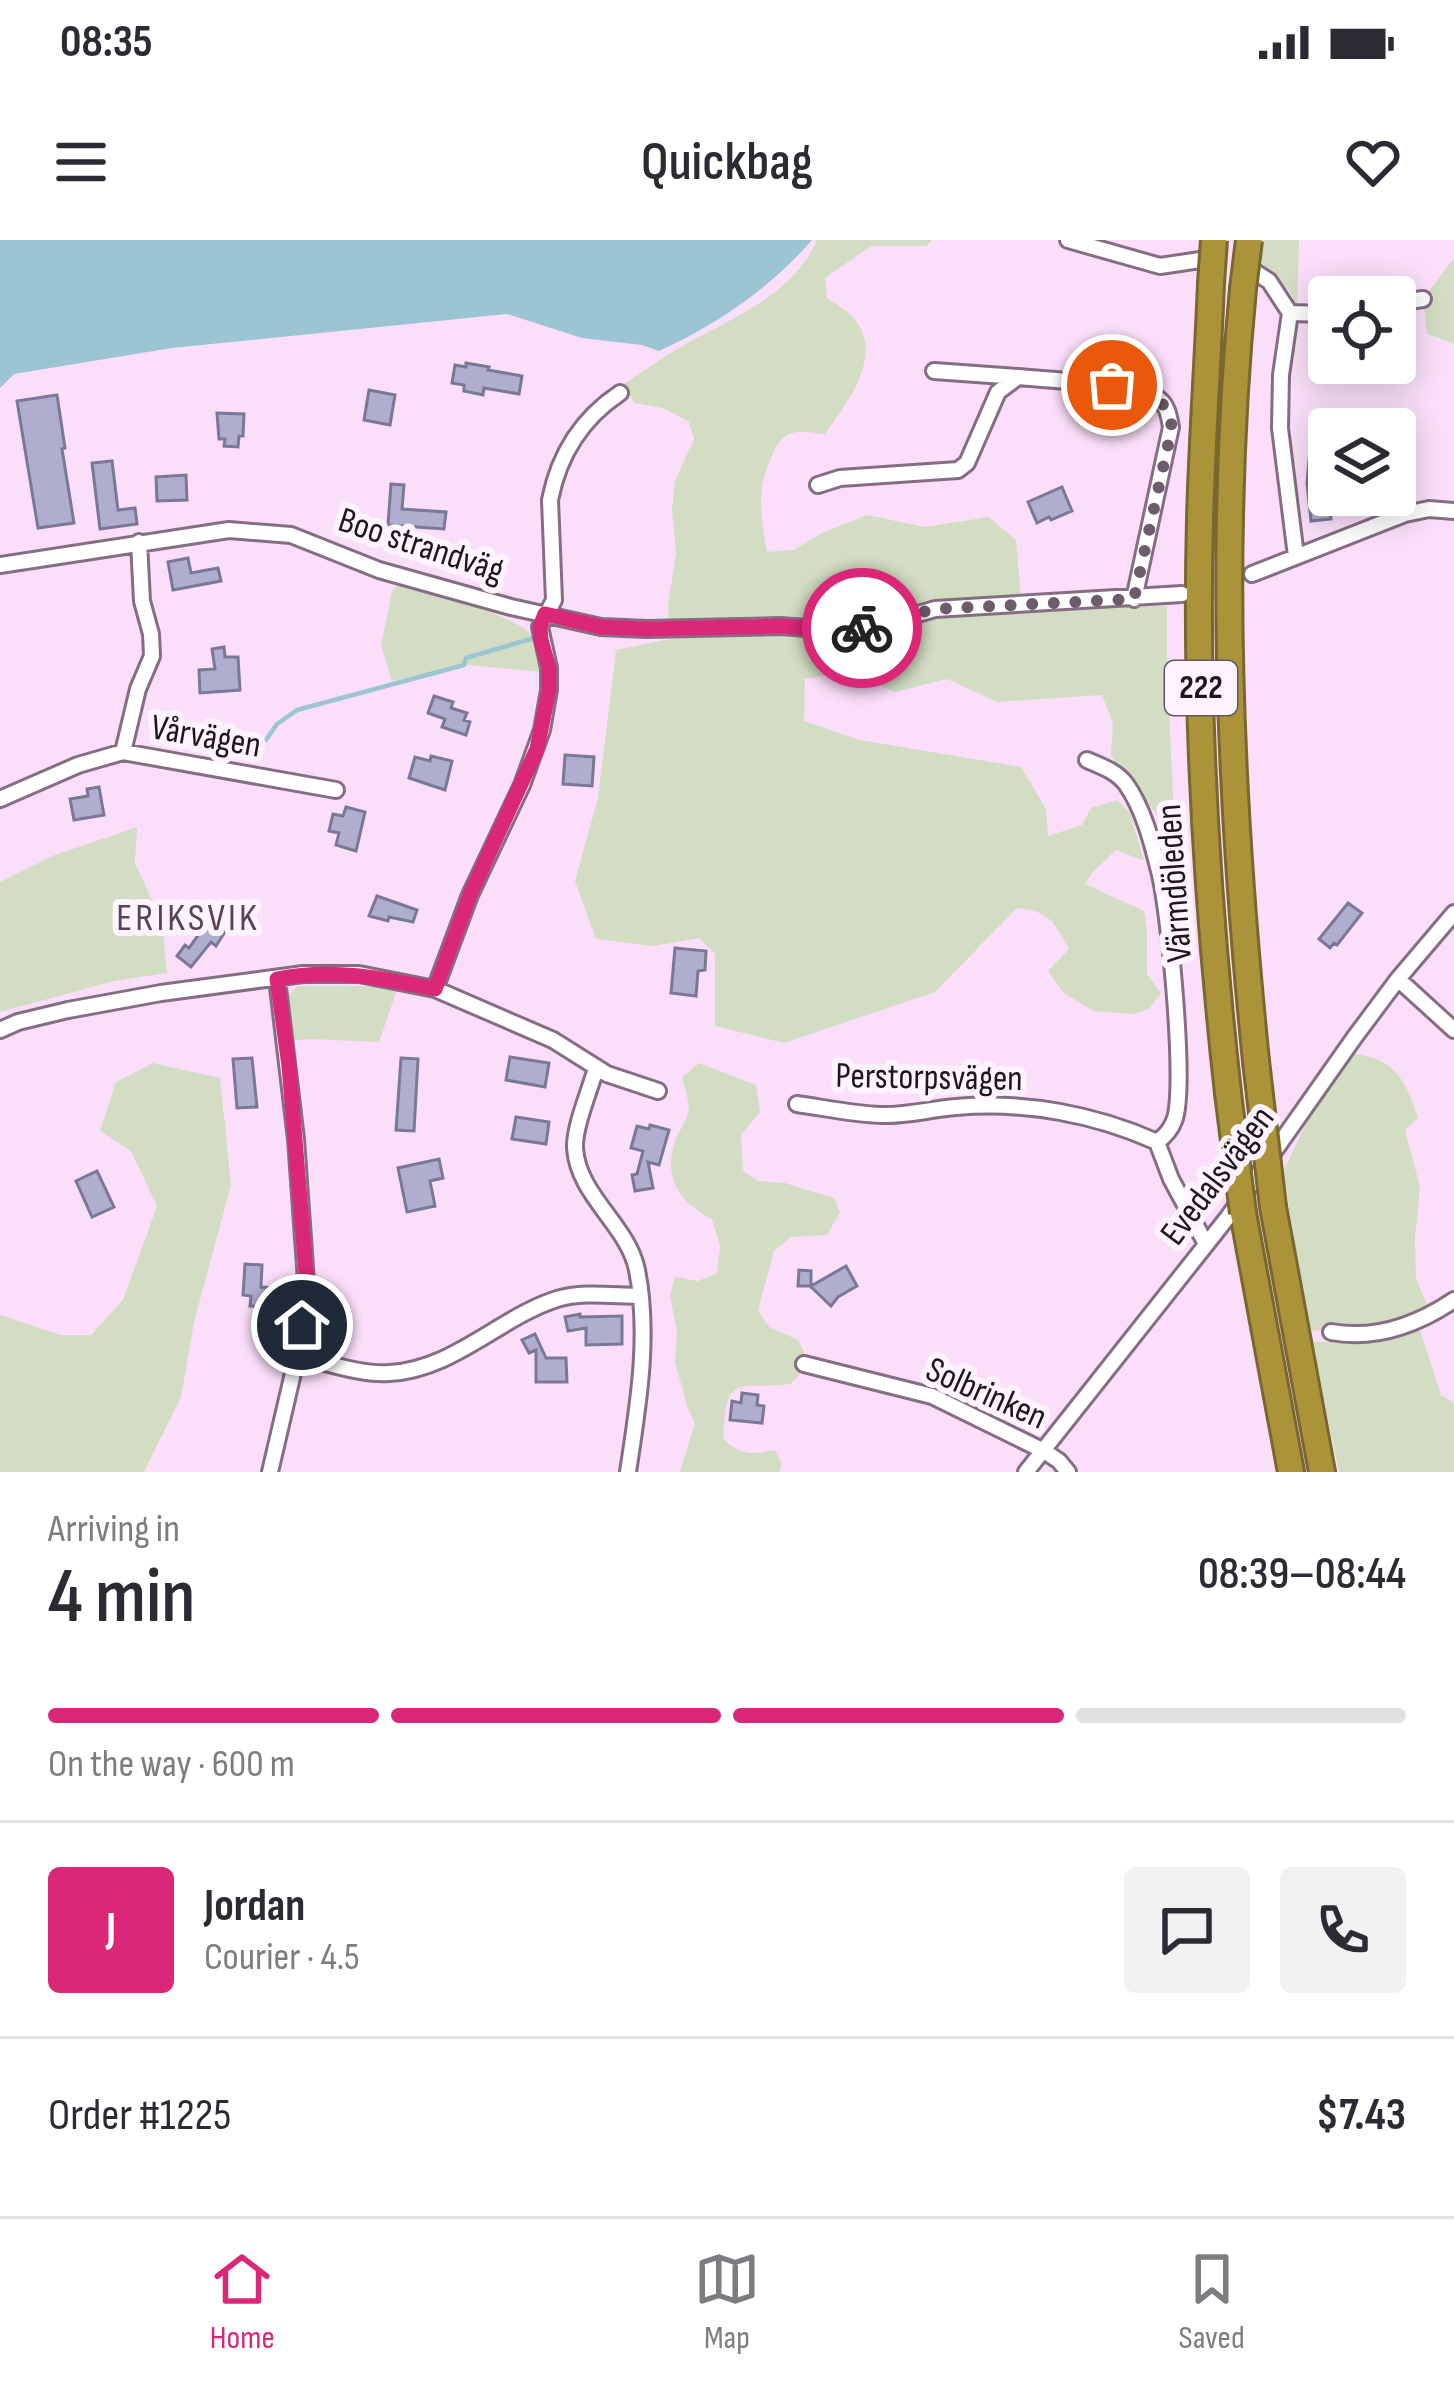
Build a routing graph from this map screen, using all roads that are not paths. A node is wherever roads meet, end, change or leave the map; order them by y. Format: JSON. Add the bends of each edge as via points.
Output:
{"nodes":[{"id":1,"x":1068,"y":240,"type":"edge"},
{"id":2,"x":1249,"y":240,"type":"edge"},
{"id":3,"x":1208,"y":261,"type":"edge"},
{"id":4,"x":1249,"y":280,"type":"junction"},
{"id":5,"x":1423,"y":299,"type":"dead end"},
{"id":6,"x":1416,"y":300,"type":"edge"},
{"id":7,"x":1290,"y":314,"type":"junction"},
{"id":8,"x":1308,"y":314,"type":"edge"},
{"id":9,"x":934,"y":371,"type":"dead end"},
{"id":10,"x":1018,"y":376,"type":"junction"},
{"id":11,"x":620,"y":393,"type":"dead end"},
{"id":12,"x":818,"y":485,"type":"dead end"},
{"id":13,"x":1454,"y":511,"type":"edge"},
{"id":14,"x":139,"y":542,"type":"junction"},
{"id":15,"x":1296,"y":556,"type":"junction"},
{"id":16,"x":0,"y":565,"type":"edge"},
{"id":17,"x":1252,"y":574,"type":"dead end"},
{"id":18,"x":1182,"y":594,"type":"dead end"},
{"id":19,"x":1134,"y":599,"type":"junction"},
{"id":20,"x":545,"y":614,"type":"junction"},
{"id":21,"x":123,"y":752,"type":"junction"},
{"id":22,"x":1087,"y":760,"type":"dead end"},
{"id":23,"x":336,"y":790,"type":"dead end"},
{"id":24,"x":0,"y":799,"type":"edge"},
{"id":25,"x":1454,"y":914,"type":"edge"},
{"id":26,"x":277,"y":979,"type":"junction"},
{"id":27,"x":1398,"y":979,"type":"junction"},
{"id":28,"x":435,"y":989,"type":"junction"},
{"id":29,"x":0,"y":1030,"type":"edge"},
{"id":30,"x":1454,"y":1030,"type":"edge"},
{"id":31,"x":596,"y":1068,"type":"junction"},
{"id":32,"x":658,"y":1091,"type":"dead end"},
{"id":33,"x":797,"y":1104,"type":"dead end"},
{"id":34,"x":1157,"y":1142,"type":"junction"},
{"id":35,"x":1206,"y":1244,"type":"junction"},
{"id":36,"x":641,"y":1296,"type":"junction"},
{"id":37,"x":1454,"y":1300,"type":"edge"},
{"id":38,"x":1331,"y":1332,"type":"dead end"},
{"id":39,"x":298,"y":1356,"type":"junction"},
{"id":40,"x":804,"y":1364,"type":"dead end"},
{"id":41,"x":1044,"y":1451,"type":"junction"},
{"id":42,"x":270,"y":1472,"type":"edge"},
{"id":43,"x":628,"y":1472,"type":"edge"},
{"id":44,"x":1026,"y":1472,"type":"edge"},
{"id":45,"x":1068,"y":1472,"type":"edge"},
{"id":46,"x":1291,"y":1472,"type":"edge"},
{"id":47,"x":1322,"y":1472,"type":"edge"}],
"edges":[{"from":1,"to":3,"type":"street","via":[[1160,266]]},
{"from":2,"to":4,"type":"highway","number":"222","bridge":true},
{"from":3,"to":46,"type":"highway","name":"Värmdöleden","number":"222","bridge":true,"via":[[1200,522],[1210,886],[1243,1213]]},
{"from":4,"to":7,"type":"street","via":[[1269,281]]},
{"from":4,"to":47,"type":"highway","name":"Värmdöleden","number":"222","bridge":true,"via":[[1236,360],[1229,668],[1241,914],[1273,1207]]},
{"from":5,"to":6,"type":"street"},
{"from":7,"to":8,"type":"street"},
{"from":7,"to":15,"type":"street","via":[[1280,428]]},
{"from":9,"to":10,"type":"street"},
{"from":10,"to":12,"type":"street","via":[[998,392],[958,470]]},
{"from":10,"to":19,"type":"street","via":[[1147,391],[1168,410],[1170,441]]},
{"from":11,"to":20,"type":"street","via":[[574,436],[552,490],[554,600]]},
{"from":13,"to":15,"type":"street","via":[[1405,514]]},
{"from":14,"to":16,"type":"street","name":"Boo strandväg"},
{"from":14,"to":20,"type":"street","name":"Boo strandväg","via":[[229,530],[291,535],[379,570]]},
{"from":14,"to":21,"type":"street","via":[[152,656]]},
{"from":15,"to":17,"type":"street"},
{"from":18,"to":19,"type":"street","name":"Boo strandväg"},
{"from":19,"to":20,"type":"street","name":"Boo strandväg","via":[[934,609],[844,631],[601,627]]},
{"from":20,"to":28,"type":"street","via":[[549,690],[537,749]]},
{"from":21,"to":23,"type":"street","name":"Vårvägen"},
{"from":21,"to":24,"type":"street","name":"Vårvägen"},
{"from":22,"to":34,"type":"street","via":[[1122,778],[1134,796],[1160,875],[1179,1100]]},
{"from":25,"to":27,"type":"street","name":"Evedalsvägen"},
{"from":26,"to":28,"type":"street","via":[[359,974]]},
{"from":26,"to":29,"type":"street","via":[[137,997]]},
{"from":26,"to":39,"type":"street","via":[[306,1273]]},
{"from":27,"to":30,"type":"street"},
{"from":27,"to":35,"type":"street","name":"Evedalsvägen"},
{"from":28,"to":31,"type":"street","via":[[553,1040]]},
{"from":31,"to":32,"type":"street"},
{"from":31,"to":36,"type":"street","via":[[574,1144],[585,1182],[629,1246]]},
{"from":33,"to":34,"type":"street","name":"Perstorpsvägen","via":[[884,1115],[1034,1108]]},
{"from":34,"to":35,"type":"street"},
{"from":35,"to":41,"type":"street","name":"Evedalsvägen"},
{"from":36,"to":39,"type":"street","via":[[555,1300],[445,1358],[391,1373]]},
{"from":36,"to":43,"type":"street","via":[[640,1395]]},
{"from":37,"to":38,"type":"street","via":[[1395,1330]]},
{"from":39,"to":42,"type":"street"},
{"from":40,"to":41,"type":"street","name":"Solbrinken","via":[[932,1396]]},
{"from":41,"to":44,"type":"street","name":"Evedalsvägen"},
{"from":41,"to":45,"type":"street","name":"Solbrinken"}]}
